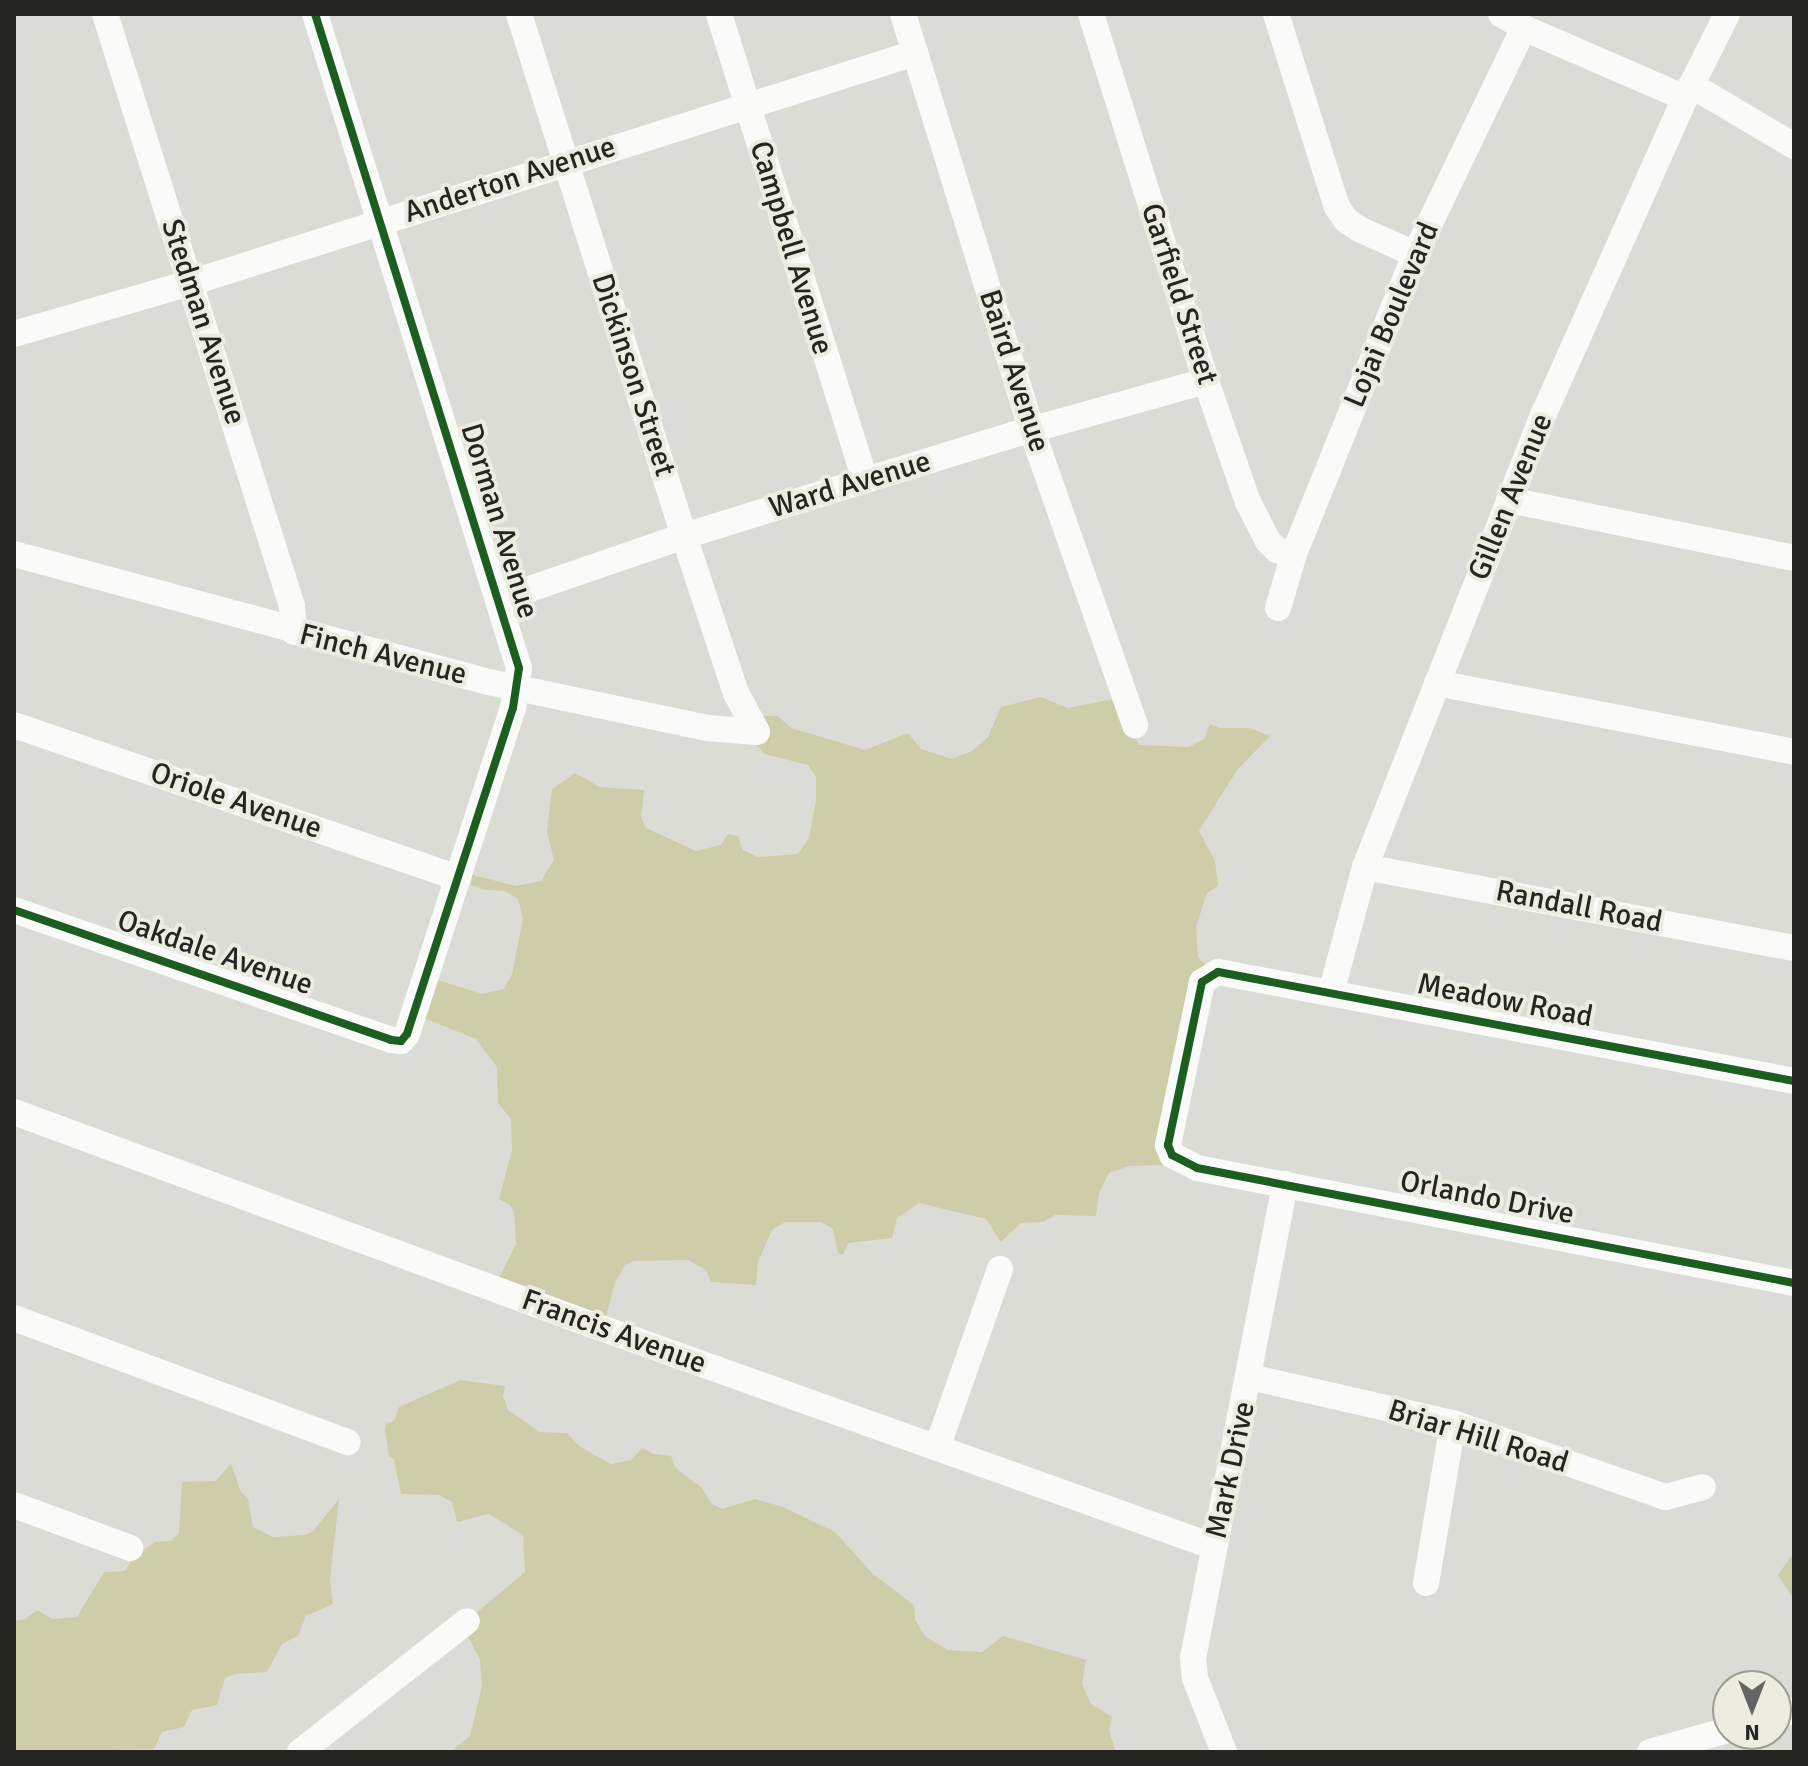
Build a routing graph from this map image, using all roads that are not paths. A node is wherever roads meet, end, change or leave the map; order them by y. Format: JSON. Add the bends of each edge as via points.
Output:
{"nodes":[{"id":1,"x":105,"y":14,"type":"edge"},
{"id":2,"x":315,"y":14,"type":"edge"},
{"id":3,"x":519,"y":14,"type":"edge"},
{"id":4,"x":719,"y":14,"type":"edge"},
{"id":5,"x":903,"y":14,"type":"edge"},
{"id":6,"x":1091,"y":14,"type":"edge"},
{"id":7,"x":1276,"y":14,"type":"edge"},
{"id":8,"x":1501,"y":14,"type":"edge"},
{"id":9,"x":1727,"y":14,"type":"edge"},
{"id":10,"x":1524,"y":28,"type":"junction"},
{"id":11,"x":915,"y":53,"type":"junction"},
{"id":12,"x":1688,"y":91,"type":"junction"},
{"id":13,"x":747,"y":104,"type":"junction"},
{"id":14,"x":1794,"y":146,"type":"edge"},
{"id":15,"x":565,"y":161,"type":"junction"},
{"id":16,"x":381,"y":222,"type":"junction"},
{"id":17,"x":1415,"y":254,"type":"junction"},
{"id":18,"x":190,"y":283,"type":"junction"},
{"id":19,"x":14,"y":334,"type":"edge"},
{"id":20,"x":1206,"y":381,"type":"junction"},
{"id":21,"x":1032,"y":431,"type":"junction"},
{"id":22,"x":865,"y":481,"type":"junction"},
{"id":23,"x":1509,"y":500,"type":"junction"},
{"id":24,"x":684,"y":536,"type":"junction"},
{"id":25,"x":14,"y":554,"type":"edge"},
{"id":26,"x":1294,"y":554,"type":"junction"},
{"id":27,"x":1794,"y":558,"type":"edge"},
{"id":28,"x":498,"y":600,"type":"junction"},
{"id":29,"x":1278,"y":608,"type":"dead end"},
{"id":30,"x":294,"y":632,"type":"junction"},
{"id":31,"x":1437,"y":683,"type":"junction"},
{"id":32,"x":518,"y":688,"type":"junction"},
{"id":33,"x":14,"y":725,"type":"edge"},
{"id":34,"x":1135,"y":725,"type":"dead end"},
{"id":35,"x":757,"y":732,"type":"joint"},
{"id":36,"x":1794,"y":752,"type":"edge"},
{"id":37,"x":1365,"y":867,"type":"junction"},
{"id":38,"x":458,"y":878,"type":"junction"},
{"id":39,"x":14,"y":910,"type":"edge"},
{"id":40,"x":1794,"y":948,"type":"edge"},
{"id":41,"x":1331,"y":993,"type":"junction"},
{"id":42,"x":401,"y":1041,"type":"joint"},
{"id":43,"x":1794,"y":1081,"type":"edge"},
{"id":44,"x":14,"y":1112,"type":"edge"},
{"id":45,"x":1172,"y":1155,"type":"joint"},
{"id":46,"x":1285,"y":1184,"type":"junction"},
{"id":47,"x":1000,"y":1269,"type":"dead end"},
{"id":48,"x":1794,"y":1283,"type":"edge"},
{"id":49,"x":14,"y":1318,"type":"edge"},
{"id":50,"x":1250,"y":1377,"type":"junction"},
{"id":51,"x":1453,"y":1423,"type":"junction"},
{"id":52,"x":348,"y":1442,"type":"dead end"},
{"id":53,"x":937,"y":1448,"type":"junction"},
{"id":54,"x":1703,"y":1487,"type":"dead end"},
{"id":55,"x":14,"y":1505,"type":"edge"},
{"id":56,"x":1215,"y":1547,"type":"junction"},
{"id":57,"x":130,"y":1548,"type":"dead end"},
{"id":58,"x":1426,"y":1583,"type":"dead end"},
{"id":59,"x":467,"y":1621,"type":"dead end"},
{"id":60,"x":1712,"y":1735,"type":"edge"},
{"id":61,"x":300,"y":1752,"type":"edge"},
{"id":62,"x":1224,"y":1752,"type":"edge"},
{"id":63,"x":1650,"y":1752,"type":"edge"}],
"edges":[{"from":1,"to":18,"type":"street","name":"Stedman Avenue"},
{"from":2,"to":16,"type":"street","name":"Dorman Avenue"},
{"from":3,"to":15,"type":"street","name":"Dickinson Street"},
{"from":4,"to":13,"type":"street","name":"Campbell Avenue"},
{"from":5,"to":11,"type":"street","name":"Baird Avenue"},
{"from":6,"to":20,"type":"street","name":"Garfield Street"},
{"from":7,"to":17,"type":"street","via":[[1337,207],[1359,229]]},
{"from":8,"to":10,"type":"street"},
{"from":9,"to":12,"type":"street","name":"Gillen Avenue"},
{"from":10,"to":12,"type":"street"},
{"from":10,"to":17,"type":"street","name":"Lojai Boulevard"},
{"from":11,"to":13,"type":"street","name":"Anderton Avenue"},
{"from":11,"to":21,"type":"street","name":"Baird Avenue"},
{"from":12,"to":14,"type":"street"},
{"from":12,"to":23,"type":"street","name":"Gillen Avenue"},
{"from":13,"to":15,"type":"street","name":"Anderton Avenue"},
{"from":13,"to":22,"type":"street","name":"Campbell Avenue"},
{"from":15,"to":16,"type":"street","name":"Anderton Avenue"},
{"from":15,"to":24,"type":"street","name":"Dickinson Street"},
{"from":16,"to":18,"type":"street","name":"Anderton Avenue"},
{"from":16,"to":28,"type":"street","name":"Dorman Avenue"},
{"from":17,"to":26,"type":"street","name":"Lojai Boulevard"},
{"from":18,"to":19,"type":"street","name":"Anderton Avenue"},
{"from":18,"to":30,"type":"street","name":"Stedman Avenue","via":[[292,606]]},
{"from":20,"to":21,"type":"street","name":"Ward Avenue"},
{"from":20,"to":26,"type":"street","name":"Garfield Street","via":[[1259,528],[1277,550]]},
{"from":21,"to":22,"type":"street","name":"Ward Avenue"},
{"from":21,"to":34,"type":"street","name":"Baird Avenue"},
{"from":22,"to":24,"type":"street","name":"Ward Avenue"},
{"from":23,"to":27,"type":"street"},
{"from":23,"to":31,"type":"street","name":"Gillen Avenue"},
{"from":24,"to":28,"type":"street","name":"Ward Avenue"},
{"from":24,"to":35,"type":"street","name":"Dickinson Street","via":[[736,693]]},
{"from":25,"to":30,"type":"street","name":"Finch Avenue"},
{"from":26,"to":29,"type":"street","name":"Lojai Boulevard"},
{"from":28,"to":32,"type":"street","name":"Dorman Avenue","via":[[519,668]]},
{"from":30,"to":32,"type":"street","name":"Finch Avenue"},
{"from":31,"to":36,"type":"street"},
{"from":31,"to":37,"type":"street","name":"Gillen Avenue"},
{"from":32,"to":35,"type":"street","name":"Finch Avenue","via":[[707,728]]},
{"from":32,"to":38,"type":"street","name":"Dorman Avenue"},
{"from":33,"to":38,"type":"street","name":"Oriole Avenue"},
{"from":37,"to":40,"type":"street","name":"Randall Road"},
{"from":37,"to":41,"type":"street","name":"Gillen Avenue"},
{"from":38,"to":42,"type":"street","name":"Dorman Avenue"},
{"from":39,"to":42,"type":"street","name":"Oakdale Avenue"},
{"from":41,"to":43,"type":"street","name":"Meadow Road"},
{"from":41,"to":45,"type":"street","name":"Meadow Road","via":[[1218,972],[1202,982],[1168,1145]]},
{"from":44,"to":53,"type":"street","name":"Francis Avenue"},
{"from":45,"to":46,"type":"street","name":"Orlando Drive","via":[[1197,1168]]},
{"from":46,"to":48,"type":"street","name":"Orlando Drive"},
{"from":46,"to":50,"type":"street","name":"Mark Drive"},
{"from":47,"to":53,"type":"street"},
{"from":49,"to":52,"type":"street"},
{"from":50,"to":51,"type":"street","name":"Briar Hill Road"},
{"from":50,"to":56,"type":"street","name":"Mark Drive"},
{"from":51,"to":54,"type":"street","name":"Briar Hill Road","via":[[1666,1497]]},
{"from":51,"to":58,"type":"street"},
{"from":53,"to":56,"type":"street","name":"Francis Avenue"},
{"from":55,"to":57,"type":"street"},
{"from":56,"to":62,"type":"street","name":"Mark Drive","via":[[1193,1658],[1199,1689]]},
{"from":59,"to":61,"type":"street"},
{"from":60,"to":63,"type":"street"}]}
